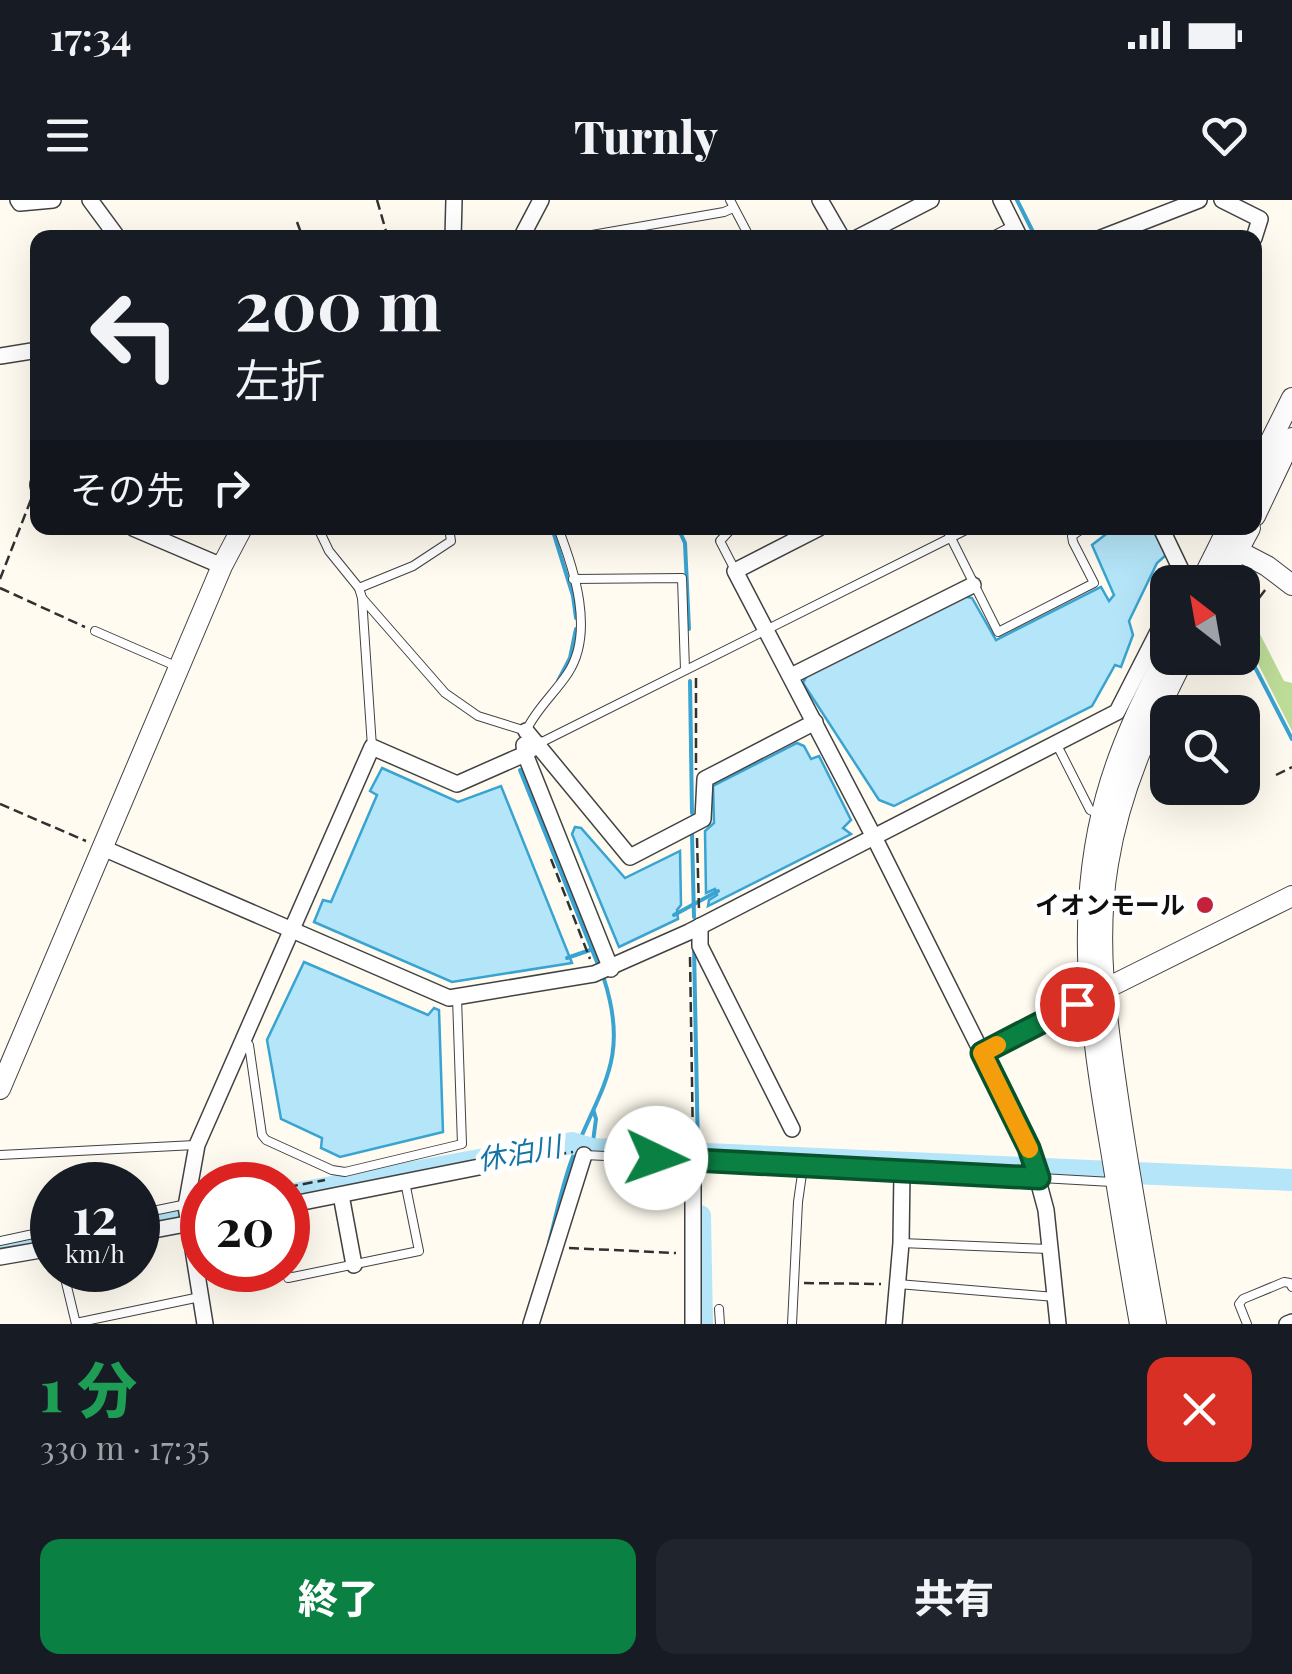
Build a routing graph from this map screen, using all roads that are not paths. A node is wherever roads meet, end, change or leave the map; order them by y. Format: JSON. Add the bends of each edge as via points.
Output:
{"nodes":[{"id":1,"x":18,"y":200,"type":"edge"},
{"id":2,"x":53,"y":200,"type":"edge"},
{"id":3,"x":90,"y":200,"type":"edge"},
{"id":4,"x":454,"y":200,"type":"edge"},
{"id":5,"x":542,"y":200,"type":"edge"},
{"id":6,"x":820,"y":200,"type":"edge"},
{"id":7,"x":930,"y":200,"type":"edge"},
{"id":8,"x":1001,"y":200,"type":"edge"},
{"id":9,"x":1222,"y":200,"type":"edge"},
{"id":10,"x":1189,"y":202,"type":"edge"},
{"id":11,"x":732,"y":204,"type":"edge"},
{"id":12,"x":112,"y":230,"type":"edge"},
{"id":13,"x":453,"y":230,"type":"edge"},
{"id":14,"x":525,"y":230,"type":"edge"},
{"id":15,"x":621,"y":230,"type":"edge"},
{"id":16,"x":746,"y":230,"type":"edge"},
{"id":17,"x":837,"y":230,"type":"edge"},
{"id":18,"x":872,"y":230,"type":"edge"},
{"id":19,"x":1016,"y":230,"type":"edge"},
{"id":20,"x":1121,"y":230,"type":"edge"},
{"id":21,"x":1257,"y":230,"type":"edge"},
{"id":22,"x":30,"y":351,"type":"edge"},
{"id":23,"x":0,"y":356,"type":"edge"},
{"id":24,"x":1292,"y":398,"type":"edge"},
{"id":25,"x":1292,"y":438,"type":"edge"},
{"id":26,"x":1262,"y":458,"type":"edge"},
{"id":27,"x":1262,"y":501,"type":"edge"},
{"id":28,"x":149,"y":535,"type":"edge"},
{"id":29,"x":238,"y":535,"type":"edge"},
{"id":30,"x":321,"y":535,"type":"edge"},
{"id":31,"x":450,"y":535,"type":"edge"},
{"id":32,"x":560,"y":535,"type":"edge"},
{"id":33,"x":726,"y":535,"type":"edge"},
{"id":34,"x":789,"y":535,"type":"edge"},
{"id":35,"x":955,"y":535,"type":"edge"},
{"id":36,"x":1074,"y":535,"type":"edge"},
{"id":37,"x":1165,"y":535,"type":"edge"},
{"id":38,"x":951,"y":537,"type":"junction"},
{"id":39,"x":1229,"y":540,"type":"edge"},
{"id":40,"x":1179,"y":565,"type":"edge"},
{"id":41,"x":1212,"y":565,"type":"edge"},
{"id":42,"x":1224,"y":565,"type":"edge"},
{"id":43,"x":222,"y":566,"type":"junction"},
{"id":44,"x":735,"y":571,"type":"junction"},
{"id":45,"x":573,"y":579,"type":"junction"},
{"id":46,"x":972,"y":585,"type":"junction"},
{"id":47,"x":1292,"y":585,"type":"edge"},
{"id":48,"x":361,"y":593,"type":"junction"},
{"id":49,"x":766,"y":628,"type":"junction"},
{"id":50,"x":95,"y":632,"type":"road end"},
{"id":51,"x":1150,"y":657,"type":"edge"},
{"id":52,"x":181,"y":668,"type":"junction"},
{"id":53,"x":685,"y":670,"type":"junction"},
{"id":54,"x":1152,"y":675,"type":"edge"},
{"id":55,"x":1175,"y":675,"type":"edge"},
{"id":56,"x":791,"y":676,"type":"junction"},
{"id":57,"x":1128,"y":713,"type":"junction"},
{"id":58,"x":815,"y":722,"type":"junction"},
{"id":59,"x":526,"y":731,"type":"junction"},
{"id":60,"x":1057,"y":745,"type":"junction"},
{"id":61,"x":372,"y":747,"type":"junction"},
{"id":62,"x":531,"y":749,"type":"junction"},
{"id":63,"x":1101,"y":815,"type":"junction"},
{"id":64,"x":875,"y":839,"type":"junction"},
{"id":65,"x":103,"y":848,"type":"junction"},
{"id":66,"x":1292,"y":896,"type":"edge"},
{"id":67,"x":294,"y":929,"type":"junction"},
{"id":68,"x":694,"y":929,"type":"junction"},
{"id":69,"x":610,"y":969,"type":"junction"},
{"id":70,"x":1096,"y":995,"type":"junction"},
{"id":71,"x":457,"y":998,"type":"junction"},
{"id":72,"x":245,"y":1040,"type":"junction"},
{"id":73,"x":982,"y":1053,"type":"junction"},
{"id":74,"x":0,"y":1089,"type":"edge"},
{"id":75,"x":792,"y":1129,"type":"dead end"},
{"id":76,"x":198,"y":1146,"type":"junction"},
{"id":77,"x":0,"y":1154,"type":"edge"},
{"id":78,"x":584,"y":1154,"type":"joint"},
{"id":79,"x":693,"y":1160,"type":"junction"},
{"id":80,"x":196,"y":1162,"type":"edge"},
{"id":81,"x":484,"y":1166,"type":"road end"},
{"id":82,"x":803,"y":1166,"type":"junction"},
{"id":83,"x":1036,"y":1170,"type":"junction"},
{"id":84,"x":902,"y":1172,"type":"junction"},
{"id":85,"x":1123,"y":1181,"type":"junction"},
{"id":86,"x":405,"y":1182,"type":"junction"},
{"id":87,"x":341,"y":1196,"type":"junction"},
{"id":88,"x":310,"y":1201,"type":"edge"},
{"id":89,"x":30,"y":1235,"type":"edge"},
{"id":90,"x":0,"y":1241,"type":"edge"},
{"id":91,"x":901,"y":1243,"type":"junction"},
{"id":92,"x":1049,"y":1248,"type":"junction"},
{"id":93,"x":30,"y":1252,"type":"edge"},
{"id":94,"x":0,"y":1257,"type":"edge"},
{"id":95,"x":354,"y":1265,"type":"junction"},
{"id":96,"x":310,"y":1274,"type":"edge"},
{"id":97,"x":898,"y":1284,"type":"junction"},
{"id":98,"x":1292,"y":1287,"type":"edge"},
{"id":99,"x":69,"y":1292,"type":"edge"},
{"id":100,"x":199,"y":1292,"type":"edge"},
{"id":101,"x":200,"y":1297,"type":"junction"},
{"id":102,"x":1054,"y":1297,"type":"junction"},
{"id":103,"x":718,"y":1309,"type":"dead end"},
{"id":104,"x":76,"y":1323,"type":"edge"},
{"id":105,"x":205,"y":1324,"type":"edge"},
{"id":106,"x":531,"y":1324,"type":"edge"},
{"id":107,"x":693,"y":1324,"type":"edge"},
{"id":108,"x":720,"y":1324,"type":"edge"},
{"id":109,"x":792,"y":1324,"type":"edge"},
{"id":110,"x":894,"y":1324,"type":"edge"},
{"id":111,"x":1058,"y":1324,"type":"edge"},
{"id":112,"x":1140,"y":1324,"type":"edge"},
{"id":113,"x":1156,"y":1324,"type":"edge"},
{"id":114,"x":1248,"y":1324,"type":"edge"}],
"edges":[{"from":1,"to":2,"type":"street"},
{"from":3,"to":12,"type":"street"},
{"from":4,"to":13,"type":"street"},
{"from":5,"to":14,"type":"street"},
{"from":6,"to":17,"type":"street"},
{"from":7,"to":18,"type":"street"},
{"from":8,"to":19,"type":"street"},
{"from":9,"to":21,"type":"street","via":[[1256,215]]},
{"from":10,"to":20,"type":"street"},
{"from":11,"to":15,"type":"lane","via":[[724,212]]},
{"from":11,"to":16,"type":"lane"},
{"from":22,"to":23,"type":"street"},
{"from":24,"to":26,"type":"street"},
{"from":25,"to":27,"type":"street"},
{"from":28,"to":43,"type":"street"},
{"from":29,"to":43,"type":"street"},
{"from":30,"to":48,"type":"lane"},
{"from":31,"to":48,"type":"lane","via":[[451,541],[413,566]]},
{"from":32,"to":45,"type":"lane"},
{"from":33,"to":44,"type":"lane","via":[[720,541]]},
{"from":34,"to":44,"type":"street"},
{"from":35,"to":38,"type":"lane"},
{"from":36,"to":46,"type":"lane","via":[[1094,583],[998,632]]},
{"from":37,"to":40,"type":"street"},
{"from":38,"to":46,"type":"lane"},
{"from":38,"to":49,"type":"lane"},
{"from":39,"to":41,"type":"street"},
{"from":39,"to":42,"type":"street"},
{"from":39,"to":47,"type":"street"},
{"from":43,"to":52,"type":"street"},
{"from":44,"to":49,"type":"street"},
{"from":45,"to":53,"type":"lane","via":[[682,578]]},
{"from":45,"to":59,"type":"lane","via":[[581,619],[576,655]]},
{"from":46,"to":56,"type":"street"},
{"from":48,"to":59,"type":"lane","via":[[445,693],[478,716]]},
{"from":48,"to":61,"type":"lane"},
{"from":49,"to":53,"type":"lane"},
{"from":49,"to":56,"type":"street"},
{"from":50,"to":52,"type":"lane"},
{"from":51,"to":57,"type":"street"},
{"from":52,"to":65,"type":"street"},
{"from":53,"to":62,"type":"lane"},
{"from":54,"to":57,"type":"street"},
{"from":55,"to":70,"type":"street","via":[[1144,736],[1113,840]]},
{"from":56,"to":58,"type":"street"},
{"from":57,"to":60,"type":"street"},
{"from":57,"to":63,"type":"street"},
{"from":58,"to":62,"type":"street","via":[[705,779],[705,815],[630,857]]},
{"from":58,"to":64,"type":"street"},
{"from":59,"to":62,"type":"street"},
{"from":60,"to":63,"type":"lane","via":[[1090,810]]},
{"from":60,"to":64,"type":"street"},
{"from":61,"to":62,"type":"street","via":[[458,784]]},
{"from":61,"to":67,"type":"street"},
{"from":62,"to":69,"type":"street"},
{"from":63,"to":70,"type":"street","via":[[1088,914]]},
{"from":64,"to":68,"type":"street"},
{"from":64,"to":73,"type":"street"},
{"from":65,"to":67,"type":"street"},
{"from":65,"to":74,"type":"street"},
{"from":66,"to":70,"type":"street"},
{"from":67,"to":71,"type":"street"},
{"from":67,"to":72,"type":"street"},
{"from":68,"to":69,"type":"street"},
{"from":68,"to":75,"type":"street"},
{"from":69,"to":71,"type":"street"},
{"from":70,"to":73,"type":"lane"},
{"from":70,"to":85,"type":"street"},
{"from":71,"to":72,"type":"lane","via":[[462,1144],[338,1172],[262,1136]]},
{"from":72,"to":76,"type":"street"},
{"from":73,"to":83,"type":"street"},
{"from":76,"to":77,"type":"lane"},
{"from":76,"to":80,"type":"street"},
{"from":78,"to":79,"type":"lane"},
{"from":78,"to":106,"type":"street"},
{"from":79,"to":82,"type":"street"},
{"from":79,"to":107,"type":"street"},
{"from":81,"to":86,"type":"street"},
{"from":82,"to":84,"type":"street"},
{"from":82,"to":109,"type":"lane"},
{"from":83,"to":84,"type":"street"},
{"from":83,"to":85,"type":"lane"},
{"from":83,"to":92,"type":"street"},
{"from":84,"to":91,"type":"street"},
{"from":85,"to":112,"type":"street"},
{"from":85,"to":113,"type":"street"},
{"from":86,"to":87,"type":"street"},
{"from":86,"to":95,"type":"lane","via":[[420,1251]]},
{"from":87,"to":88,"type":"street"},
{"from":87,"to":95,"type":"street"},
{"from":89,"to":90,"type":"lane"},
{"from":91,"to":92,"type":"lane"},
{"from":91,"to":97,"type":"street"},
{"from":92,"to":102,"type":"street"},
{"from":93,"to":94,"type":"street"},
{"from":95,"to":96,"type":"lane"},
{"from":97,"to":102,"type":"lane"},
{"from":97,"to":110,"type":"street"},
{"from":98,"to":114,"type":"lane","via":[[1284,1282],[1244,1299]]},
{"from":99,"to":104,"type":"lane"},
{"from":100,"to":101,"type":"street"},
{"from":101,"to":104,"type":"lane"},
{"from":101,"to":105,"type":"street"},
{"from":102,"to":111,"type":"street"},
{"from":103,"to":108,"type":"lane"}]}
